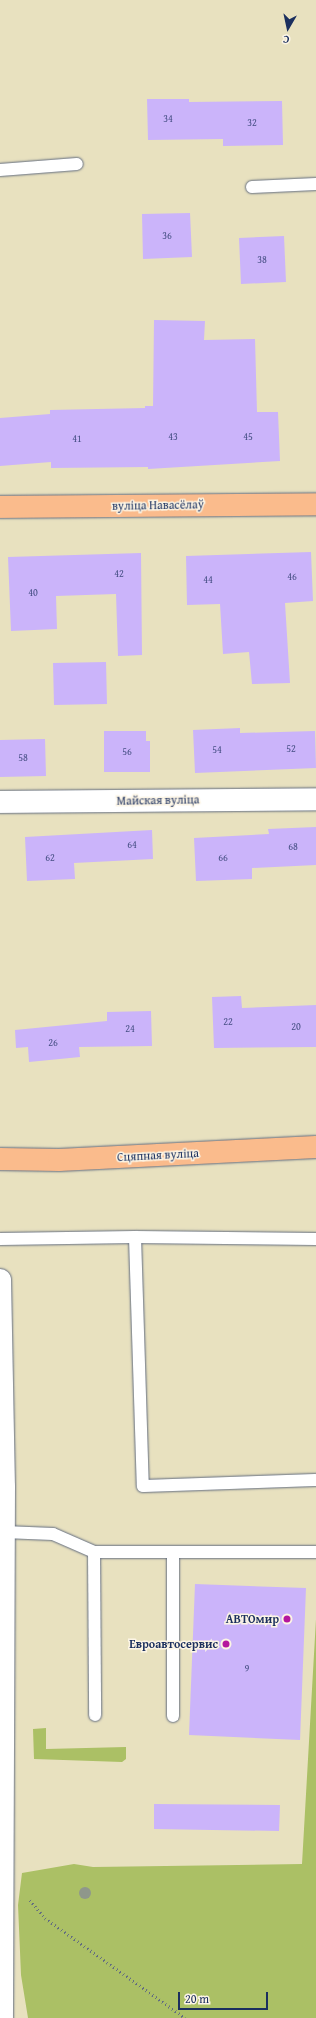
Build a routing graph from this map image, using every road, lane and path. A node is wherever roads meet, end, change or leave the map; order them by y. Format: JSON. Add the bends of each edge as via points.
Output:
{"nodes":[{"id":1,"x":78,"y":164,"type":"dead end"},
{"id":2,"x":0,"y":170,"type":"edge"},
{"id":3,"x":316,"y":184,"type":"edge"},
{"id":4,"x":252,"y":187,"type":"dead end"},
{"id":5,"x":316,"y":504,"type":"edge"},
{"id":6,"x":0,"y":507,"type":"edge"},
{"id":7,"x":316,"y":799,"type":"edge"},
{"id":8,"x":0,"y":802,"type":"edge"},
{"id":9,"x":316,"y":1147,"type":"edge"},
{"id":10,"x":0,"y":1159,"type":"edge"},
{"id":11,"x":135,"y":1237,"type":"junction"},
{"id":12,"x":316,"y":1239,"type":"edge"},
{"id":13,"x":0,"y":1240,"type":"edge"},
{"id":14,"x":0,"y":1280,"type":"edge"},
{"id":15,"x":2,"y":1446,"type":"edge"},
{"id":16,"x":316,"y":1480,"type":"edge"},
{"id":17,"x":2,"y":1487,"type":"edge"},
{"id":18,"x":4,"y":1532,"type":"junction"},
{"id":19,"x":94,"y":1552,"type":"junction"},
{"id":20,"x":173,"y":1552,"type":"junction"},
{"id":21,"x":316,"y":1552,"type":"edge"},
{"id":22,"x":95,"y":1715,"type":"dead end"},
{"id":23,"x":173,"y":1716,"type":"dead end"},
{"id":24,"x":0,"y":1852,"type":"edge"},
{"id":25,"x":27,"y":1897,"type":"dead end"},
{"id":26,"x":2,"y":2018,"type":"edge"},
{"id":27,"x":185,"y":2018,"type":"edge"}],
"edges":[{"from":1,"to":2,"type":"lane"},
{"from":3,"to":4,"type":"lane"},
{"from":5,"to":6,"type":"main road","name":"вуліца Навасёлаў"},
{"from":7,"to":8,"type":"street","name":"Майская вуліца"},
{"from":9,"to":10,"type":"main road","name":"Сцяпная вуліца","via":[[59,1160]]},
{"from":11,"to":12,"type":"lane"},
{"from":11,"to":13,"type":"lane"},
{"from":11,"to":16,"type":"lane","via":[[143,1486]]},
{"from":14,"to":15,"type":"street"},
{"from":15,"to":17,"type":"street"},
{"from":17,"to":18,"type":"street"},
{"from":18,"to":19,"type":"lane","via":[[52,1534]]},
{"from":18,"to":24,"type":"street"},
{"from":19,"to":20,"type":"lane"},
{"from":19,"to":22,"type":"lane"},
{"from":20,"to":21,"type":"lane"},
{"from":20,"to":23,"type":"lane"},
{"from":24,"to":26,"type":"street"},
{"from":25,"to":27,"type":"path","via":[[45,1918]]}]}
